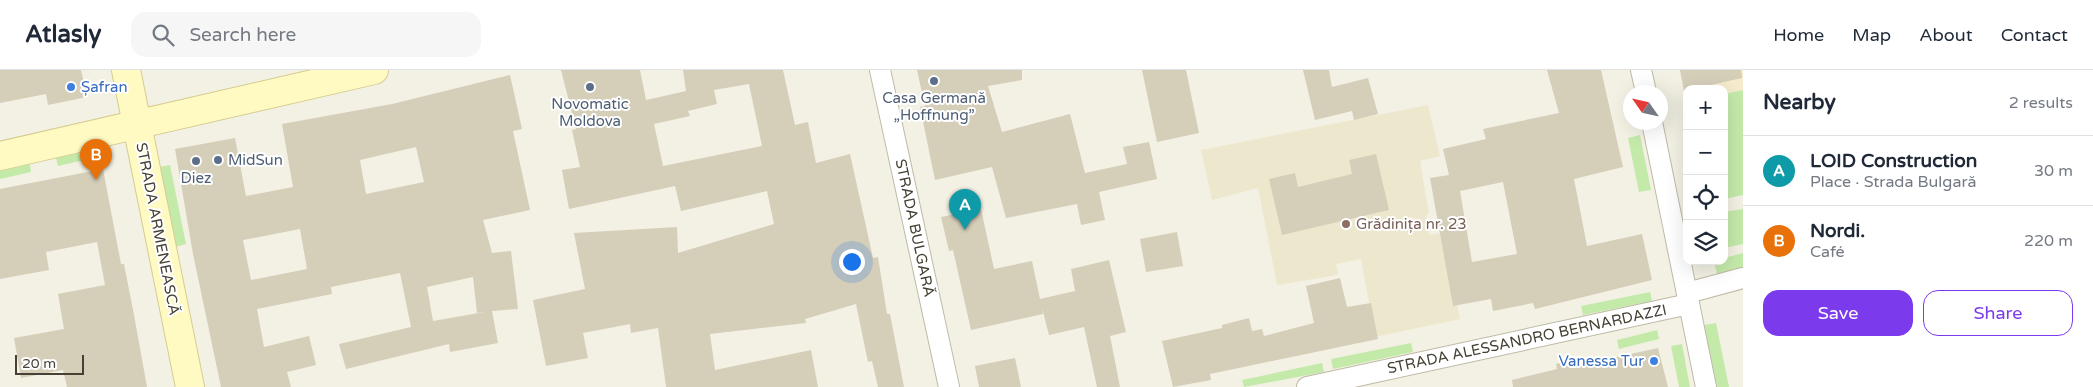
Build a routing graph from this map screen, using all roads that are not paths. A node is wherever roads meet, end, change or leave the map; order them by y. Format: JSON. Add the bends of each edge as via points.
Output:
{"nodes":[{"id":1,"x":126,"y":70,"type":"edge"},
{"id":2,"x":374,"y":70,"type":"edge"},
{"id":3,"x":880,"y":70,"type":"edge"},
{"id":4,"x":1641,"y":70,"type":"edge"},
{"id":5,"x":1644,"y":85,"type":"edge"},
{"id":6,"x":138,"y":126,"type":"junction"},
{"id":7,"x":1654,"y":130,"type":"edge"},
{"id":8,"x":0,"y":156,"type":"edge"},
{"id":9,"x":1743,"y":278,"type":"edge"},
{"id":10,"x":1688,"y":299,"type":"junction"},
{"id":11,"x":190,"y":387,"type":"edge"},
{"id":12,"x":949,"y":387,"type":"edge"},
{"id":13,"x":1307,"y":387,"type":"edge"},
{"id":14,"x":1706,"y":387,"type":"edge"}],
"edges":[{"from":1,"to":6,"type":"main road","name":"STRADA ARMENEASCĂ"},
{"from":2,"to":6,"type":"main road"},
{"from":3,"to":12,"type":"street","name":"STRADA BULGARĂ"},
{"from":4,"to":5,"type":"street"},
{"from":6,"to":8,"type":"main road"},
{"from":6,"to":11,"type":"main road","name":"STRADA ARMENEASCĂ"},
{"from":7,"to":10,"type":"street"},
{"from":9,"to":10,"type":"street","name":"STRADA ALESSANDRO BERNARDAZZI"},
{"from":10,"to":13,"type":"street","name":"STRADA ALESSANDRO BERNARDAZZI"},
{"from":10,"to":14,"type":"street"}]}
